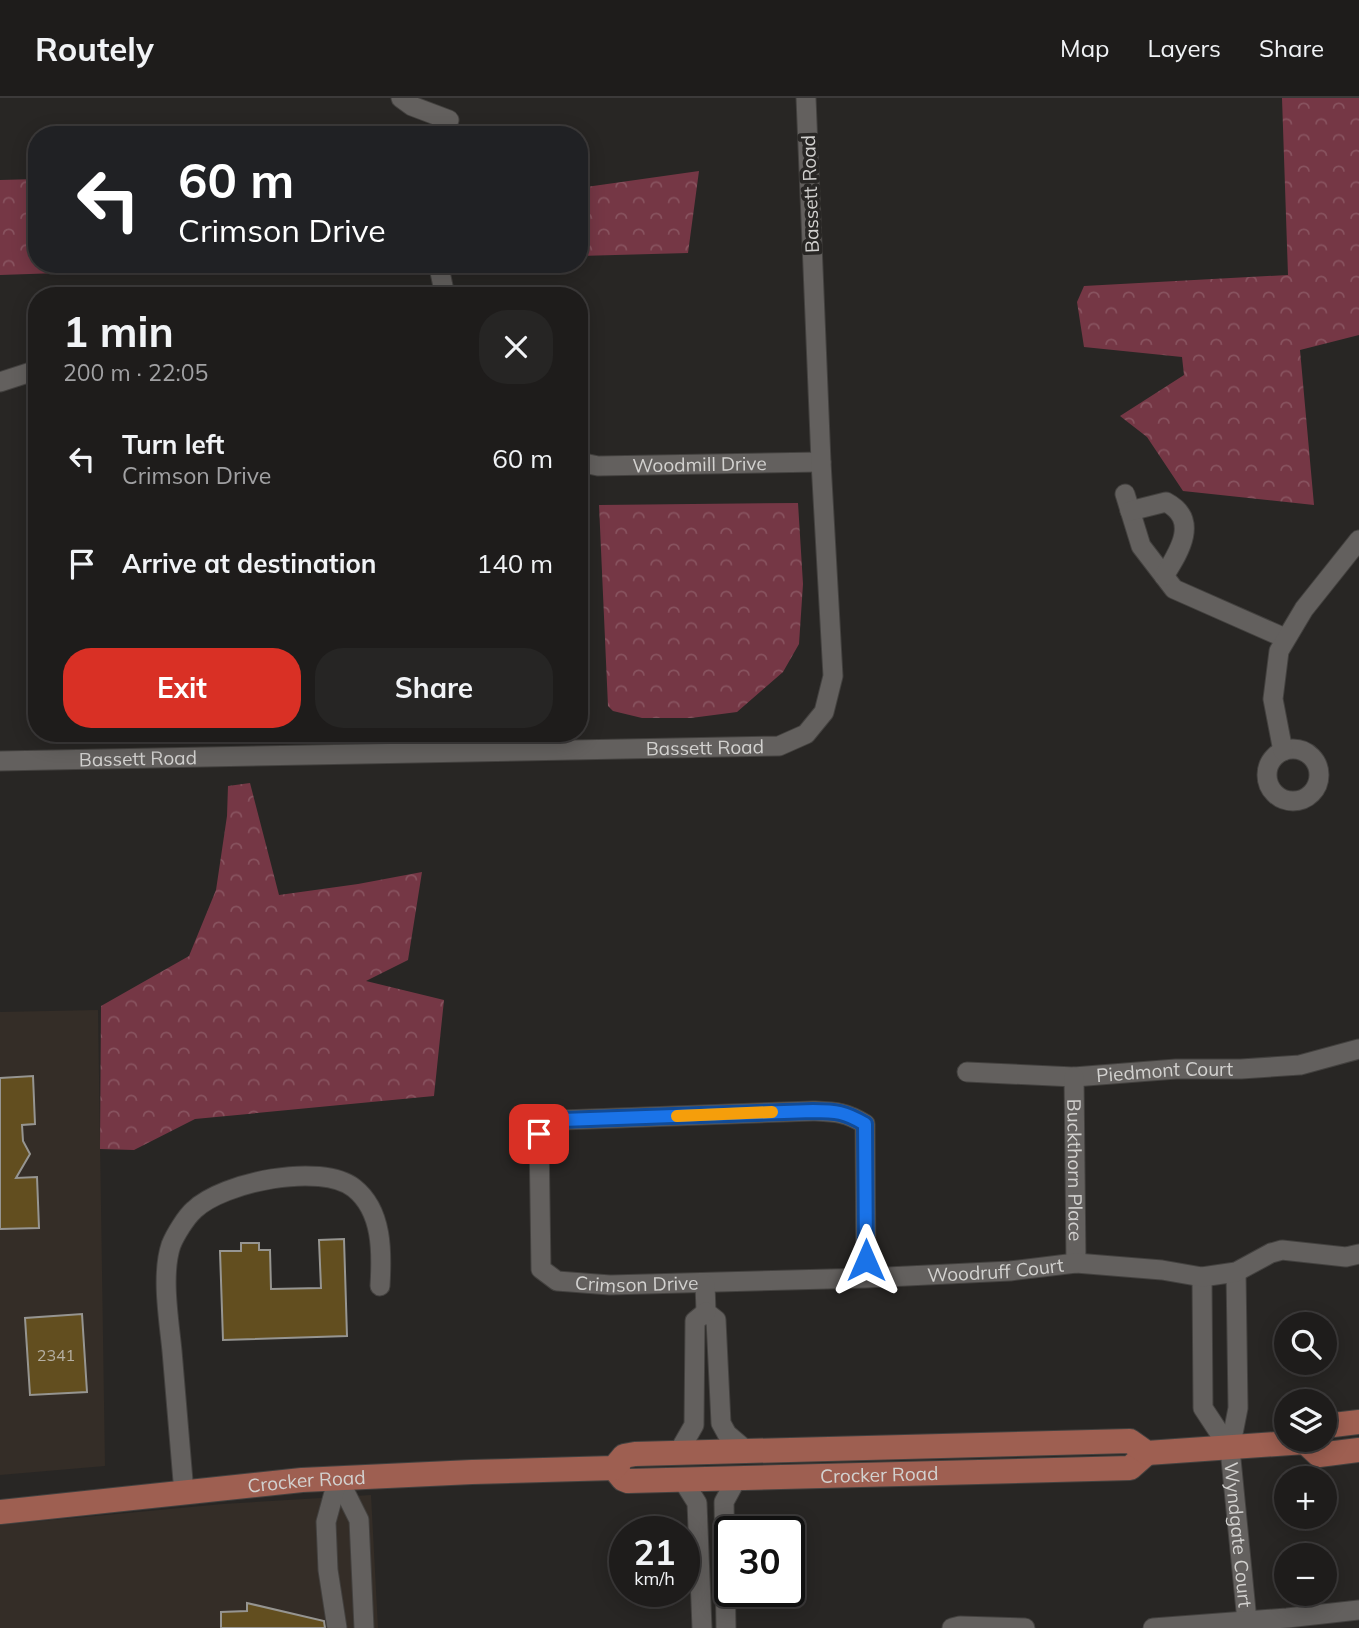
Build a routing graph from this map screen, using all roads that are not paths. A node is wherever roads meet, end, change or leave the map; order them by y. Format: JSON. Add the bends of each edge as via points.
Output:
{"nodes":[{"id":1,"x":401,"y":98,"type":"edge"},
{"id":2,"x":806,"y":98,"type":"edge"},
{"id":3,"x":449,"y":120,"type":"dead end"},
{"id":4,"x":28,"y":373,"type":"edge"},
{"id":5,"x":0,"y":382,"type":"edge"},
{"id":6,"x":821,"y":462,"type":"junction"},
{"id":7,"x":588,"y":464,"type":"edge"},
{"id":8,"x":1359,"y":540,"type":"edge"},
{"id":9,"x":1164,"y":576,"type":"junction"},
{"id":10,"x":1285,"y":638,"type":"junction"},
{"id":11,"x":1283,"y":751,"type":"dead end"},
{"id":12,"x":0,"y":761,"type":"edge"},
{"id":13,"x":1359,"y":1049,"type":"edge"},
{"id":14,"x":967,"y":1072,"type":"dead end"},
{"id":15,"x":1074,"y":1077,"type":"junction"},
{"id":16,"x":1359,"y":1254,"type":"edge"},
{"id":17,"x":1076,"y":1263,"type":"junction"},
{"id":18,"x":1237,"y":1272,"type":"junction"},
{"id":19,"x":1202,"y":1277,"type":"junction"},
{"id":20,"x":866,"y":1278,"type":"junction"},
{"id":21,"x":705,"y":1284,"type":"junction"},
{"id":22,"x":380,"y":1286,"type":"dead end"},
{"id":23,"x":706,"y":1312,"type":"junction"},
{"id":24,"x":1359,"y":1422,"type":"edge"},
{"id":25,"x":1337,"y":1425,"type":"edge"},
{"id":26,"x":1274,"y":1444,"type":"edge"},
{"id":27,"x":1230,"y":1449,"type":"junction"},
{"id":28,"x":1359,"y":1450,"type":"edge"},
{"id":29,"x":747,"y":1451,"type":"junction"},
{"id":30,"x":678,"y":1452,"type":"junction"},
{"id":31,"x":1316,"y":1452,"type":"edge"},
{"id":32,"x":1147,"y":1453,"type":"junction"},
{"id":33,"x":614,"y":1468,"type":"junction"},
{"id":34,"x":338,"y":1478,"type":"junction"},
{"id":35,"x":737,"y":1478,"type":"junction"},
{"id":36,"x":682,"y":1479,"type":"junction"},
{"id":37,"x":184,"y":1493,"type":"junction"},
{"id":38,"x":0,"y":1512,"type":"edge"},
{"id":39,"x":1359,"y":1609,"type":"edge"},
{"id":40,"x":1247,"y":1621,"type":"junction"},
{"id":41,"x":337,"y":1628,"type":"edge"},
{"id":42,"x":364,"y":1628,"type":"edge"},
{"id":43,"x":702,"y":1628,"type":"edge"},
{"id":44,"x":726,"y":1628,"type":"edge"},
{"id":45,"x":952,"y":1628,"type":"edge"},
{"id":46,"x":1026,"y":1628,"type":"edge"},
{"id":47,"x":1153,"y":1628,"type":"edge"}],
"edges":[{"from":1,"to":3,"type":"street"},
{"from":2,"to":6,"type":"street","name":"Bassett Road"},
{"from":4,"to":5,"type":"street"},
{"from":6,"to":7,"type":"street","name":"Woodmill Drive"},
{"from":6,"to":12,"type":"street","name":"Bassett Road","via":[[833,676],[824,712],[806,734],[779,746]]},
{"from":8,"to":10,"type":"street"},
{"from":9,"to":9,"type":"street","via":[[1141,546],[1127,502],[1166,502],[1182,514],[1184,536]]},
{"from":9,"to":10,"type":"street","via":[[1174,589]]},
{"from":10,"to":11,"type":"street","via":[[1273,699]]},
{"from":13,"to":15,"type":"street","name":"Piedmont Court","via":[[1300,1065]]},
{"from":14,"to":15,"type":"street","name":"Piedmont Court"},
{"from":15,"to":17,"type":"street","name":"Buckthorn Place"},
{"from":16,"to":18,"type":"street","name":"Woodruff Court","via":[[1282,1250]]},
{"from":17,"to":19,"type":"street","name":"Woodruff Court"},
{"from":17,"to":20,"type":"street","name":"Woodruff Court"},
{"from":18,"to":19,"type":"street","name":"Woodruff Court"},
{"from":18,"to":27,"type":"street","via":[[1238,1408]]},
{"from":19,"to":27,"type":"street","via":[[1203,1408]]},
{"from":20,"to":21,"type":"street","name":"Woodruff Court"},
{"from":20,"to":21,"type":"street","name":"Crimson Drive","via":[[865,1124],[849,1114],[744,1113],[562,1120],[543,1125],[539,1134],[541,1269],[546,1275],[557,1281],[610,1285]]},
{"from":21,"to":23,"type":"street","name":"Crimson Drive"},
{"from":22,"to":37,"type":"street","via":[[376,1219],[355,1189],[340,1180],[323,1176],[240,1185],[194,1210],[168,1257],[167,1299]]},
{"from":23,"to":29,"type":"street","name":"Crimson Drive","via":[[716,1320],[721,1423]]},
{"from":23,"to":30,"type":"street","name":"Crimson Drive","via":[[695,1321],[694,1425]]},
{"from":24,"to":25,"type":"main road"},
{"from":26,"to":27,"type":"main road","name":"Crocker Road"},
{"from":27,"to":32,"type":"main road","name":"Crocker Road"},
{"from":27,"to":40,"type":"street","name":"Wyndgate Court"},
{"from":28,"to":31,"type":"main road","name":"Crocker Road"},
{"from":29,"to":30,"type":"main road","name":"Crocker Road"},
{"from":29,"to":32,"type":"main road","name":"Crocker Road","via":[[1130,1441]]},
{"from":30,"to":33,"type":"main road","name":"Crocker Road","via":[[624,1456]]},
{"from":32,"to":35,"type":"main road","name":"Crocker Road","via":[[1130,1468]]},
{"from":33,"to":34,"type":"main road","name":"Crocker Road"},
{"from":33,"to":36,"type":"main road","name":"Crocker Road","via":[[625,1480]]},
{"from":34,"to":37,"type":"main road","name":"Crocker Road"},
{"from":34,"to":41,"type":"street","via":[[326,1522]]},
{"from":34,"to":42,"type":"street","via":[[359,1520]]},
{"from":35,"to":36,"type":"main road","name":"Crocker Road"},
{"from":35,"to":44,"type":"street","via":[[724,1502]]},
{"from":36,"to":43,"type":"street","via":[[695,1497],[698,1511]]},
{"from":37,"to":38,"type":"main road","name":"Crocker Road"},
{"from":39,"to":40,"type":"street","name":"Wyndgate Court"},
{"from":40,"to":47,"type":"street","name":"Wyndgate Court"},
{"from":45,"to":46,"type":"street"}]}
